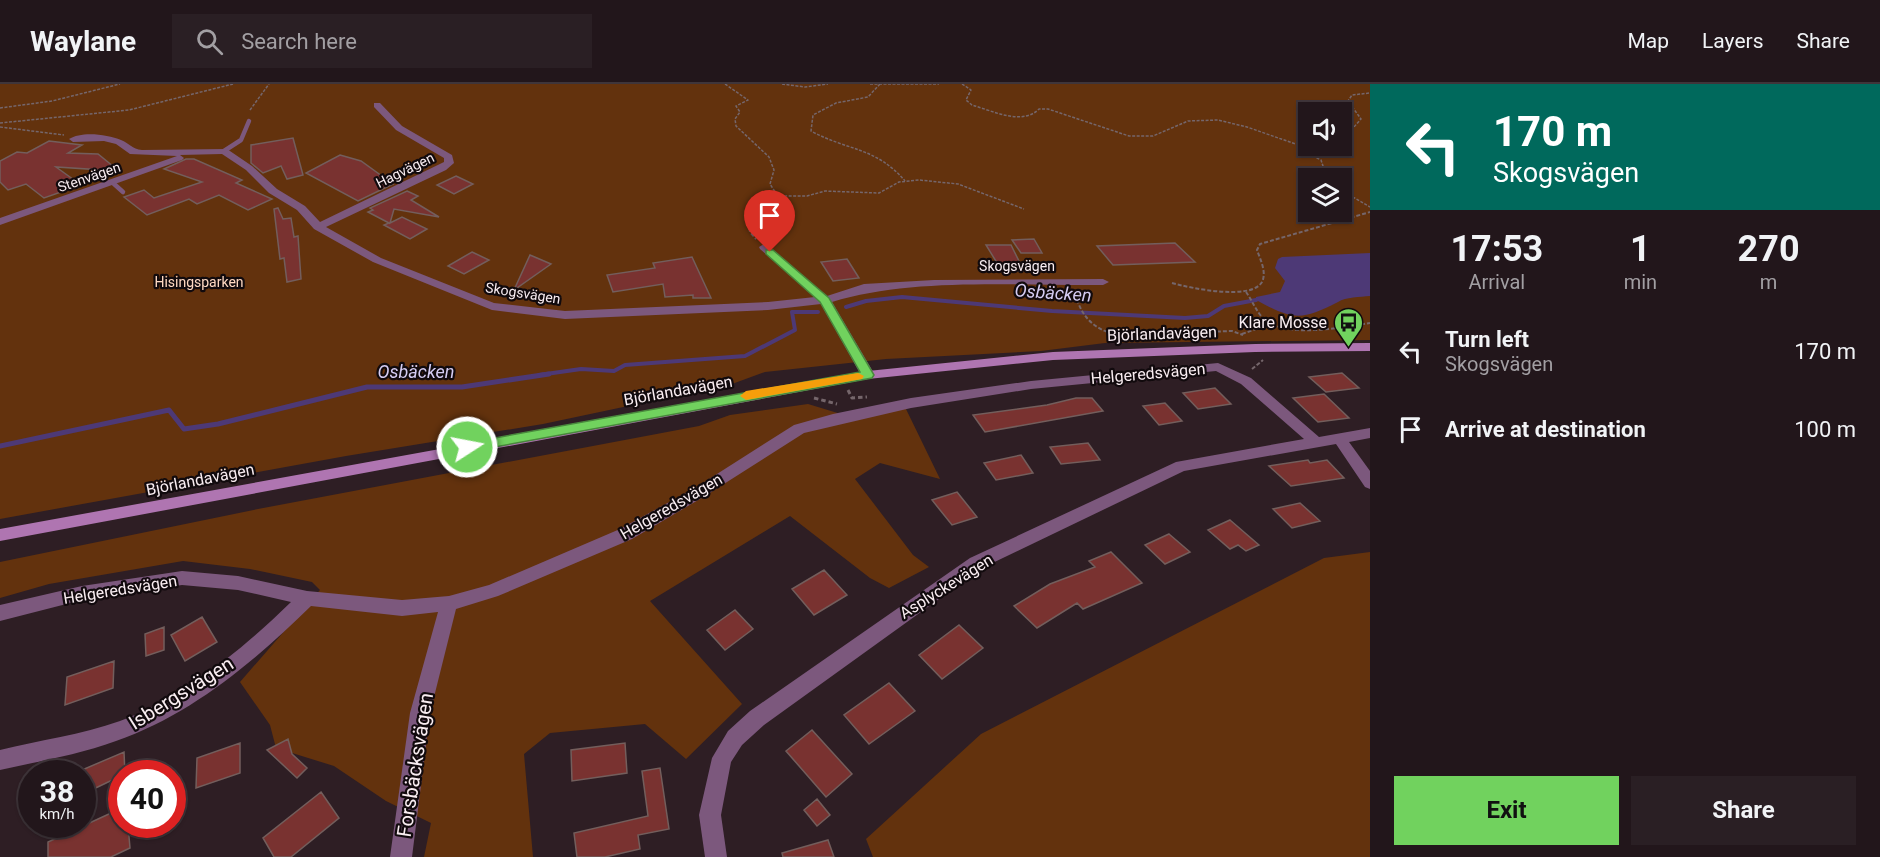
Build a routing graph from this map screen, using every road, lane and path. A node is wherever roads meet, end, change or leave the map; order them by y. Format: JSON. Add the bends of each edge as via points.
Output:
{"nodes":[{"id":1,"x":120,"y":84,"type":"edge"},
{"id":2,"x":233,"y":84,"type":"edge"},
{"id":3,"x":725,"y":84,"type":"edge"},
{"id":4,"x":782,"y":84,"type":"edge"},
{"id":5,"x":828,"y":84,"type":"edge"},
{"id":6,"x":870,"y":84,"type":"edge"},
{"id":7,"x":880,"y":84,"type":"edge"},
{"id":8,"x":939,"y":84,"type":"edge"},
{"id":9,"x":962,"y":84,"type":"edge"},
{"id":10,"x":1370,"y":93,"type":"edge"},
{"id":11,"x":1348,"y":102,"type":"edge"},
{"id":12,"x":377,"y":105,"type":"dead end"},
{"id":13,"x":1352,"y":107,"type":"edge"},
{"id":14,"x":0,"y":108,"type":"edge"},
{"id":15,"x":249,"y":122,"type":"dead end"},
{"id":16,"x":0,"y":123,"type":"edge"},
{"id":17,"x":0,"y":127,"type":"edge"},
{"id":18,"x":1352,"y":127,"type":"edge"},
{"id":19,"x":79,"y":138,"type":"joint"},
{"id":20,"x":1298,"y":145,"type":"edge"},
{"id":21,"x":224,"y":151,"type":"junction"},
{"id":22,"x":187,"y":154,"type":"junction"},
{"id":23,"x":1312,"y":156,"type":"edge"},
{"id":24,"x":1324,"y":168,"type":"edge"},
{"id":25,"x":906,"y":181,"type":"junction"},
{"id":26,"x":113,"y":183,"type":"junction"},
{"id":27,"x":123,"y":192,"type":"dead end"},
{"id":28,"x":777,"y":195,"type":"junction"},
{"id":29,"x":1352,"y":196,"type":"edge"},
{"id":30,"x":1370,"y":207,"type":"edge"},
{"id":31,"x":1024,"y":209,"type":"dead end"},
{"id":32,"x":1370,"y":212,"type":"edge"},
{"id":33,"x":0,"y":222,"type":"edge"},
{"id":34,"x":318,"y":227,"type":"junction"},
{"id":35,"x":764,"y":247,"type":"joint"},
{"id":36,"x":1103,"y":282,"type":"dead end"},
{"id":37,"x":1172,"y":282,"type":"dead end"},
{"id":38,"x":1246,"y":292,"type":"junction"},
{"id":39,"x":825,"y":300,"type":"junction"},
{"id":40,"x":1079,"y":306,"type":"dead end"},
{"id":41,"x":1084,"y":316,"type":"dead end"},
{"id":42,"x":1370,"y":323,"type":"edge"},
{"id":43,"x":1271,"y":324,"type":"junction"},
{"id":44,"x":1242,"y":334,"type":"dead end"},
{"id":45,"x":1370,"y":347,"type":"edge"},
{"id":46,"x":1255,"y":359,"type":"dead end"},
{"id":47,"x":1264,"y":359,"type":"dead end"},
{"id":48,"x":863,"y":381,"type":"junction"},
{"id":49,"x":838,"y":391,"type":"dead end"},
{"id":50,"x":818,"y":394,"type":"dead end"},
{"id":51,"x":808,"y":396,"type":"dead end"},
{"id":52,"x":1370,"y":433,"type":"edge"},
{"id":53,"x":1339,"y":438,"type":"junction"},
{"id":54,"x":1316,"y":442,"type":"junction"},
{"id":55,"x":1370,"y":483,"type":"edge"},
{"id":56,"x":0,"y":535,"type":"edge"},
{"id":57,"x":307,"y":598,"type":"junction"},
{"id":58,"x":449,"y":604,"type":"junction"},
{"id":59,"x":0,"y":613,"type":"edge"},
{"id":60,"x":0,"y":759,"type":"edge"},
{"id":61,"x":401,"y":857,"type":"edge"},
{"id":62,"x":716,"y":857,"type":"edge"}],
"edges":[{"from":1,"to":14,"type":"path","via":[[52,101]]},
{"from":2,"to":16,"type":"path","via":[[139,108]]},
{"from":3,"to":28,"type":"path","via":[[748,100],[736,106],[740,112],[736,126],[770,157],[774,170],[770,184]]},
{"from":4,"to":5,"type":"path"},
{"from":6,"to":7,"type":"path"},
{"from":7,"to":8,"type":"path"},
{"from":7,"to":25,"type":"path","via":[[868,97],[836,104],[813,115],[811,131],[837,144],[868,150],[891,163]]},
{"from":9,"to":20,"type":"path","via":[[971,90],[966,100],[972,105],[1010,117],[1032,116],[1040,109],[1048,109],[1120,134],[1143,137],[1155,136],[1180,122],[1206,119],[1245,126]]},
{"from":10,"to":11,"type":"path","via":[[1352,95]]},
{"from":12,"to":34,"type":"street","name":"Hagvägen","via":[[399,128],[449,157],[449,163]]},
{"from":13,"to":18,"type":"path","via":[[1361,119]]},
{"from":15,"to":21,"type":"lane","via":[[241,140]]},
{"from":17,"to":19,"type":"path"},
{"from":19,"to":22,"type":"street","via":[[115,141],[130,151]]},
{"from":21,"to":22,"type":"street"},
{"from":21,"to":34,"type":"street","name":"Skogsvägen","via":[[301,208]]},
{"from":22,"to":26,"type":"street","name":"Stenvägen"},
{"from":23,"to":24,"type":"path","via":[[1321,160]]},
{"from":25,"to":28,"type":"path","via":[[879,193],[825,191],[807,196]]},
{"from":25,"to":31,"type":"path","via":[[958,184]]},
{"from":26,"to":27,"type":"lane"},
{"from":26,"to":33,"type":"street","name":"Stenvägen"},
{"from":28,"to":35,"type":"path","via":[[763,196],[746,212],[750,232]]},
{"from":29,"to":30,"type":"path"},
{"from":32,"to":38,"type":"path","via":[[1260,244],[1257,250],[1263,281]]},
{"from":34,"to":39,"type":"street","name":"Skogsvägen","via":[[378,260],[448,290],[492,306],[541,314],[768,306]]},
{"from":35,"to":39,"type":"street"},
{"from":36,"to":39,"type":"street","name":"Skogsvägen","via":[[933,283],[864,288]]},
{"from":37,"to":38,"type":"path","via":[[1203,290]]},
{"from":38,"to":43,"type":"path","via":[[1259,314]]},
{"from":39,"to":48,"type":"street"},
{"from":40,"to":41,"type":"path"},
{"from":42,"to":43,"type":"path","via":[[1309,331]]},
{"from":43,"to":44,"type":"path"},
{"from":45,"to":48,"type":"street","name":"Björlandavägen","via":[[1053,356]]},
{"from":46,"to":47,"type":"path"},
{"from":48,"to":49,"type":"path"},
{"from":48,"to":56,"type":"street","name":"Björlandavägen"},
{"from":50,"to":51,"type":"path"},
{"from":52,"to":53,"type":"street","name":"Asplyckevägen"},
{"from":53,"to":54,"type":"street","name":"Asplyckevägen"},
{"from":53,"to":55,"type":"street"},
{"from":54,"to":58,"type":"street","name":"Helgeredsvägen","via":[[1245,381],[1218,367],[1041,383],[911,404],[799,429],[626,534],[492,591]]},
{"from":54,"to":62,"type":"street","name":"Asplyckevägen","via":[[1185,464],[976,563],[925,597],[735,738],[722,758],[710,814]]},
{"from":57,"to":58,"type":"street","name":"Helgeredsvägen","via":[[402,608]]},
{"from":57,"to":59,"type":"street","name":"Helgeredsvägen","via":[[238,583],[182,578],[82,593]]},
{"from":57,"to":60,"type":"street","name":"Isbergsvägen","via":[[276,629],[211,678],[134,724]]},
{"from":58,"to":61,"type":"street","name":"Forsbäcksvägen","via":[[420,713]]}]}
